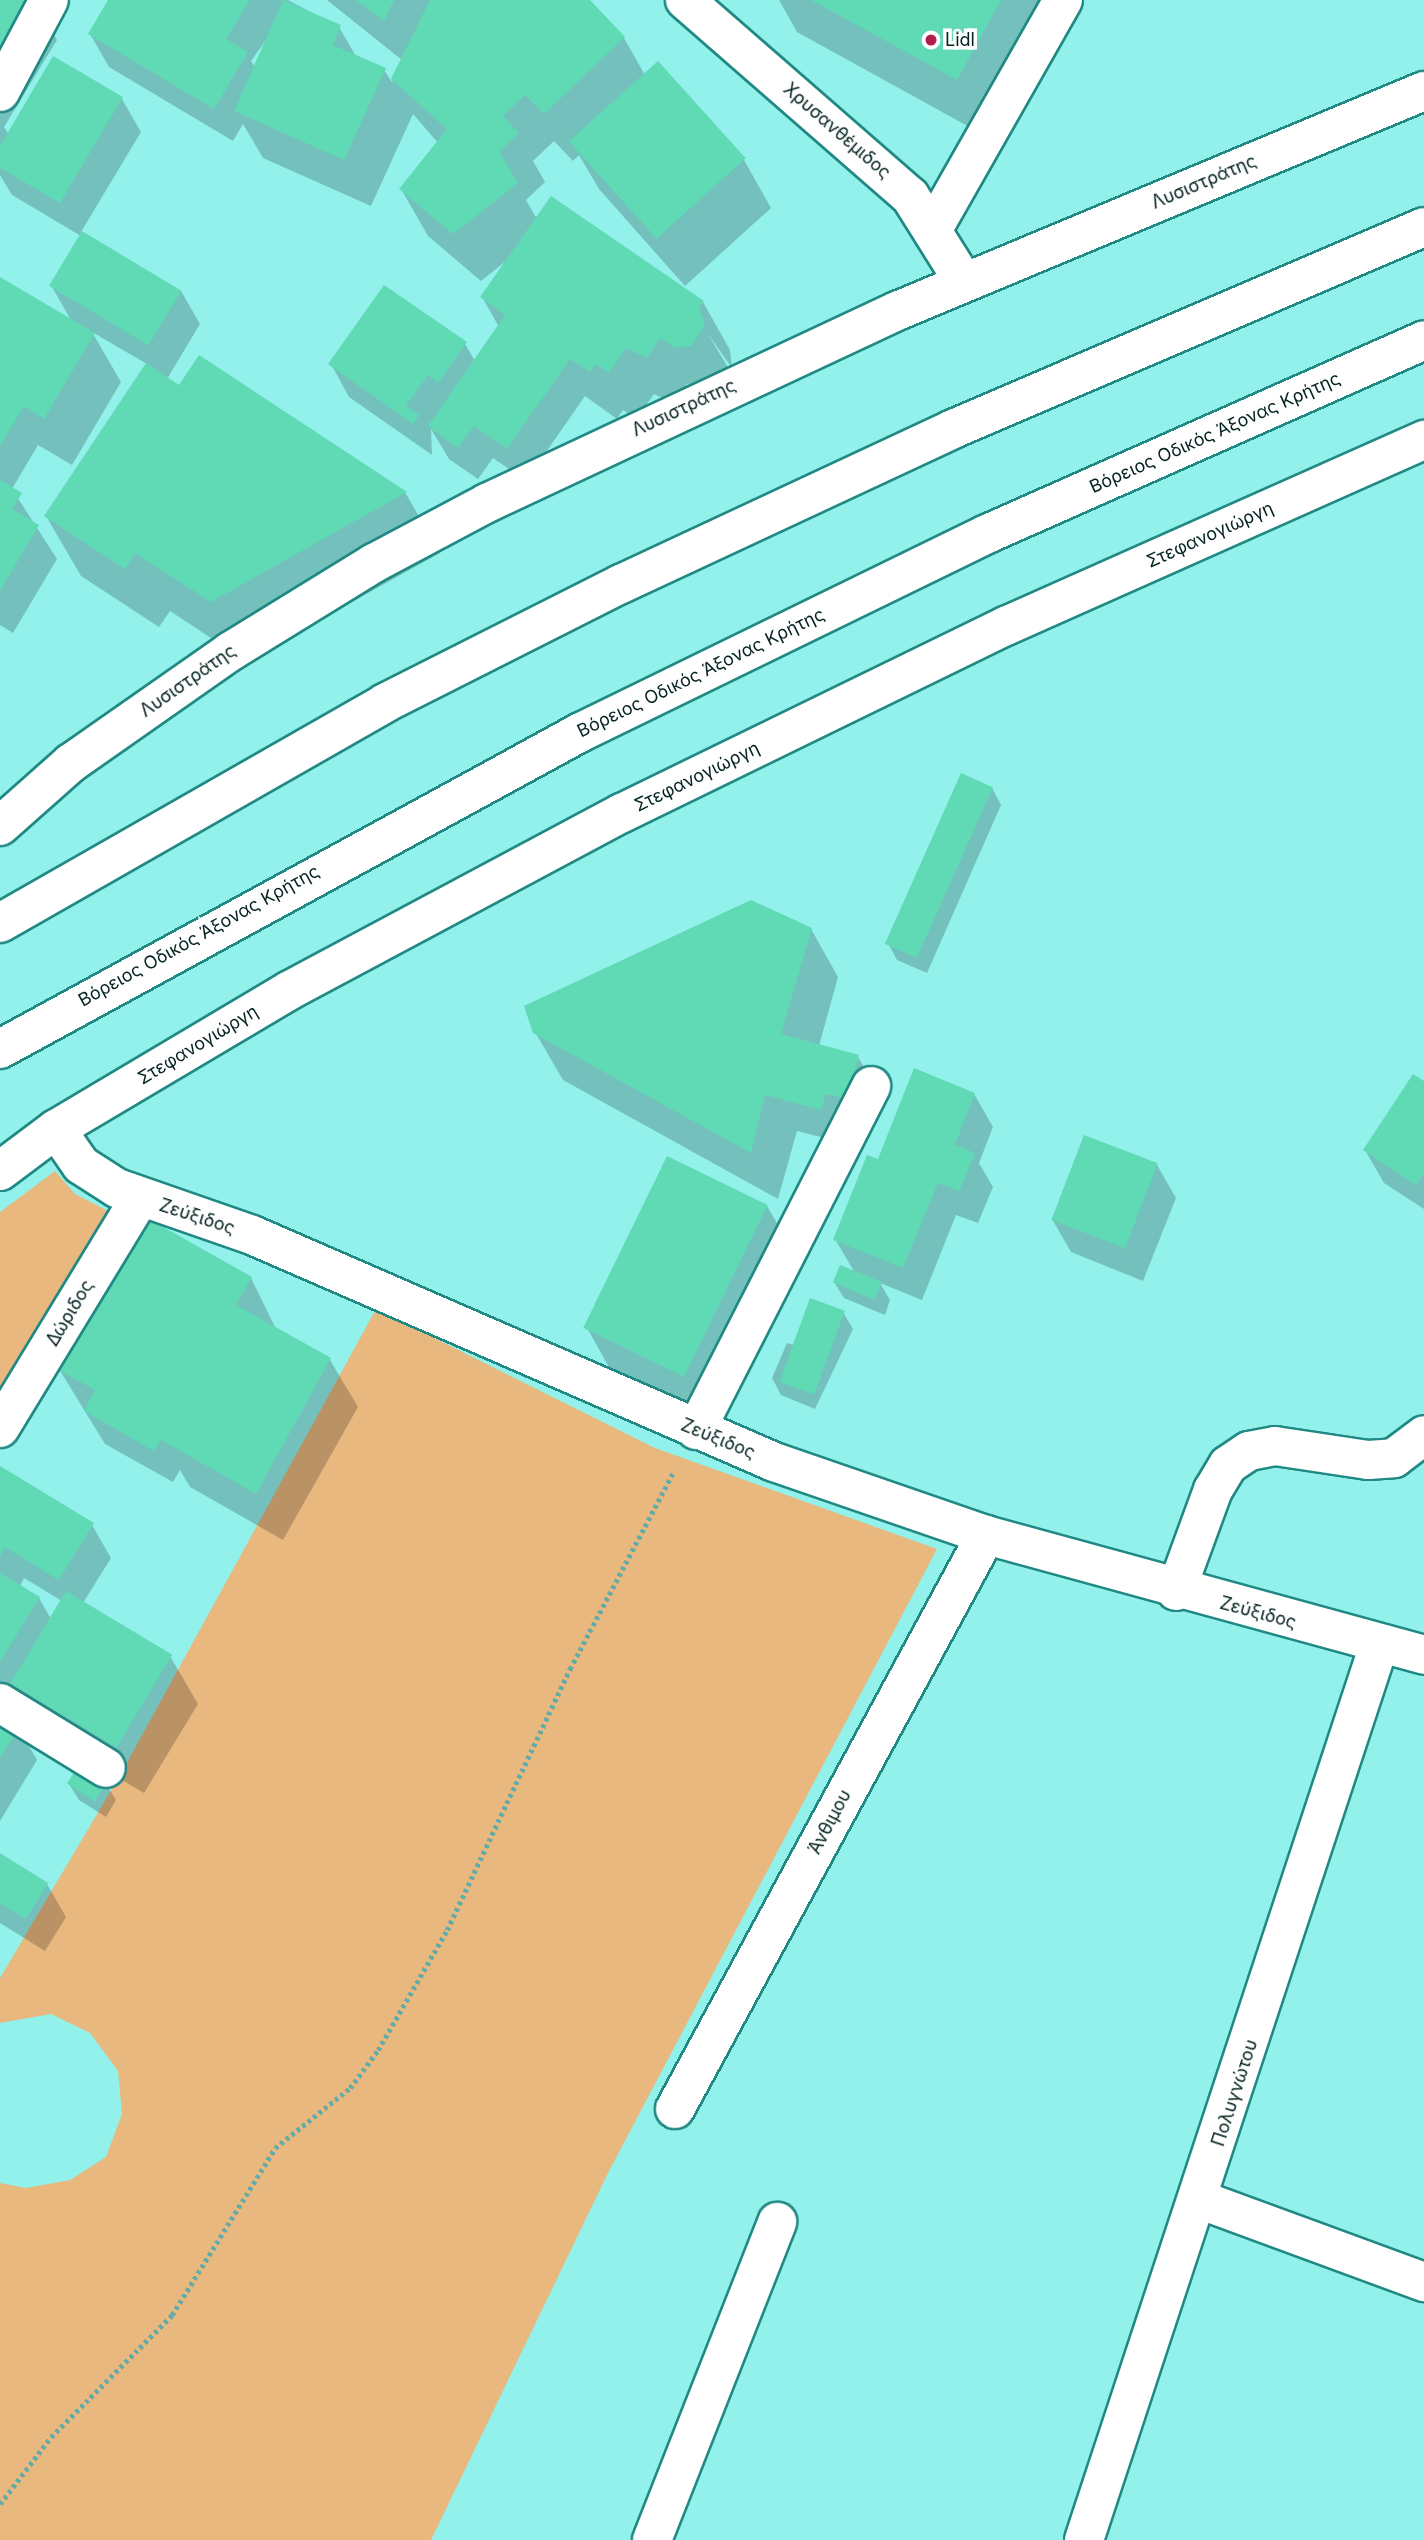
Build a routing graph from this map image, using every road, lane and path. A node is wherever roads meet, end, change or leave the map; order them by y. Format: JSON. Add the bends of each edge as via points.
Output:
{"nodes":[{"id":1,"x":49,"y":0,"type":"edge"},
{"id":2,"x":685,"y":0,"type":"edge"},
{"id":3,"x":1063,"y":0,"type":"edge"},
{"id":4,"x":1424,"y":91,"type":"edge"},
{"id":5,"x":0,"y":92,"type":"edge"},
{"id":6,"x":1424,"y":227,"type":"edge"},
{"id":7,"x":934,"y":228,"type":"junction"},
{"id":8,"x":964,"y":282,"type":"junction"},
{"id":9,"x":1424,"y":340,"type":"edge"},
{"id":10,"x":1424,"y":440,"type":"edge"},
{"id":11,"x":0,"y":826,"type":"edge"},
{"id":12,"x":0,"y":922,"type":"edge"},
{"id":13,"x":0,"y":1049,"type":"edge"},
{"id":14,"x":871,"y":1086,"type":"dead end"},
{"id":15,"x":57,"y":1129,"type":"junction"},
{"id":16,"x":0,"y":1171,"type":"edge"},
{"id":17,"x":140,"y":1198,"type":"junction"},
{"id":18,"x":0,"y":1428,"type":"edge"},
{"id":19,"x":696,"y":1430,"type":"junction"},
{"id":20,"x":1424,"y":1435,"type":"edge"},
{"id":21,"x":986,"y":1535,"type":"junction"},
{"id":22,"x":1176,"y":1591,"type":"junction"},
{"id":23,"x":1379,"y":1645,"type":"junction"},
{"id":24,"x":1424,"y":1655,"type":"edge"},
{"id":25,"x":0,"y":1703,"type":"edge"},
{"id":26,"x":106,"y":1768,"type":"dead end"},
{"id":27,"x":675,"y":2109,"type":"dead end"},
{"id":28,"x":1200,"y":2200,"type":"junction"},
{"id":29,"x":777,"y":2222,"type":"dead end"},
{"id":30,"x":1424,"y":2282,"type":"edge"},
{"id":31,"x":0,"y":2504,"type":"edge"},
{"id":32,"x":652,"y":2540,"type":"edge"},
{"id":33,"x":1084,"y":2540,"type":"edge"}],
"edges":[{"from":1,"to":5,"type":"main road"},
{"from":2,"to":7,"type":"main road","name":"Χρυσανθέμιδος","via":[[880,167]]},
{"from":3,"to":7,"type":"main road"},
{"from":4,"to":8,"type":"main road","name":"Λυσιστράτης"},
{"from":6,"to":12,"type":"main road","via":[[966,424],[621,584],[385,703]]},
{"from":7,"to":8,"type":"main road","name":"Χρυσανθέμιδος"},
{"from":8,"to":11,"type":"main road","name":"Λυσιστράτης","via":[[681,409],[374,563],[168,694],[71,763]]},
{"from":9,"to":13,"type":"main road","name":"Βόρειος Οδικός Άξονας Κρήτης","via":[[987,534],[579,733]]},
{"from":10,"to":15,"type":"main road","name":"Στεφανογιώργη","via":[[1006,626],[622,813],[290,990]]},
{"from":14,"to":19,"type":"main road"},
{"from":15,"to":16,"type":"main road","name":"Στεφανογιώργη"},
{"from":15,"to":17,"type":"main road","name":"Ζεύξιδος","via":[[91,1175]]},
{"from":17,"to":18,"type":"main road","name":"Δώριδος"},
{"from":17,"to":19,"type":"main road","name":"Ζεύξιδος","via":[[252,1235]]},
{"from":19,"to":21,"type":"main road","name":"Ζεύξιδος"},
{"from":19,"to":31,"type":"path","via":[[570,1669],[447,1930],[378,2050],[350,2088],[275,2148],[172,2315],[51,2437]]},
{"from":20,"to":22,"type":"main road","via":[[1394,1458],[1368,1460],[1275,1446],[1249,1451],[1228,1465],[1213,1490]]},
{"from":21,"to":22,"type":"main road","name":"Ζεύξιδος"},
{"from":21,"to":27,"type":"main road","name":"Άνθιμου"},
{"from":22,"to":23,"type":"main road","name":"Ζεύξιδος"},
{"from":23,"to":24,"type":"main road","name":"Ζεύξιδος"},
{"from":23,"to":28,"type":"main road","name":"Πολυγνώτου"},
{"from":25,"to":26,"type":"main road"},
{"from":28,"to":30,"type":"main road"},
{"from":28,"to":33,"type":"main road","name":"Πολυγνώτου"},
{"from":29,"to":32,"type":"main road"}]}
